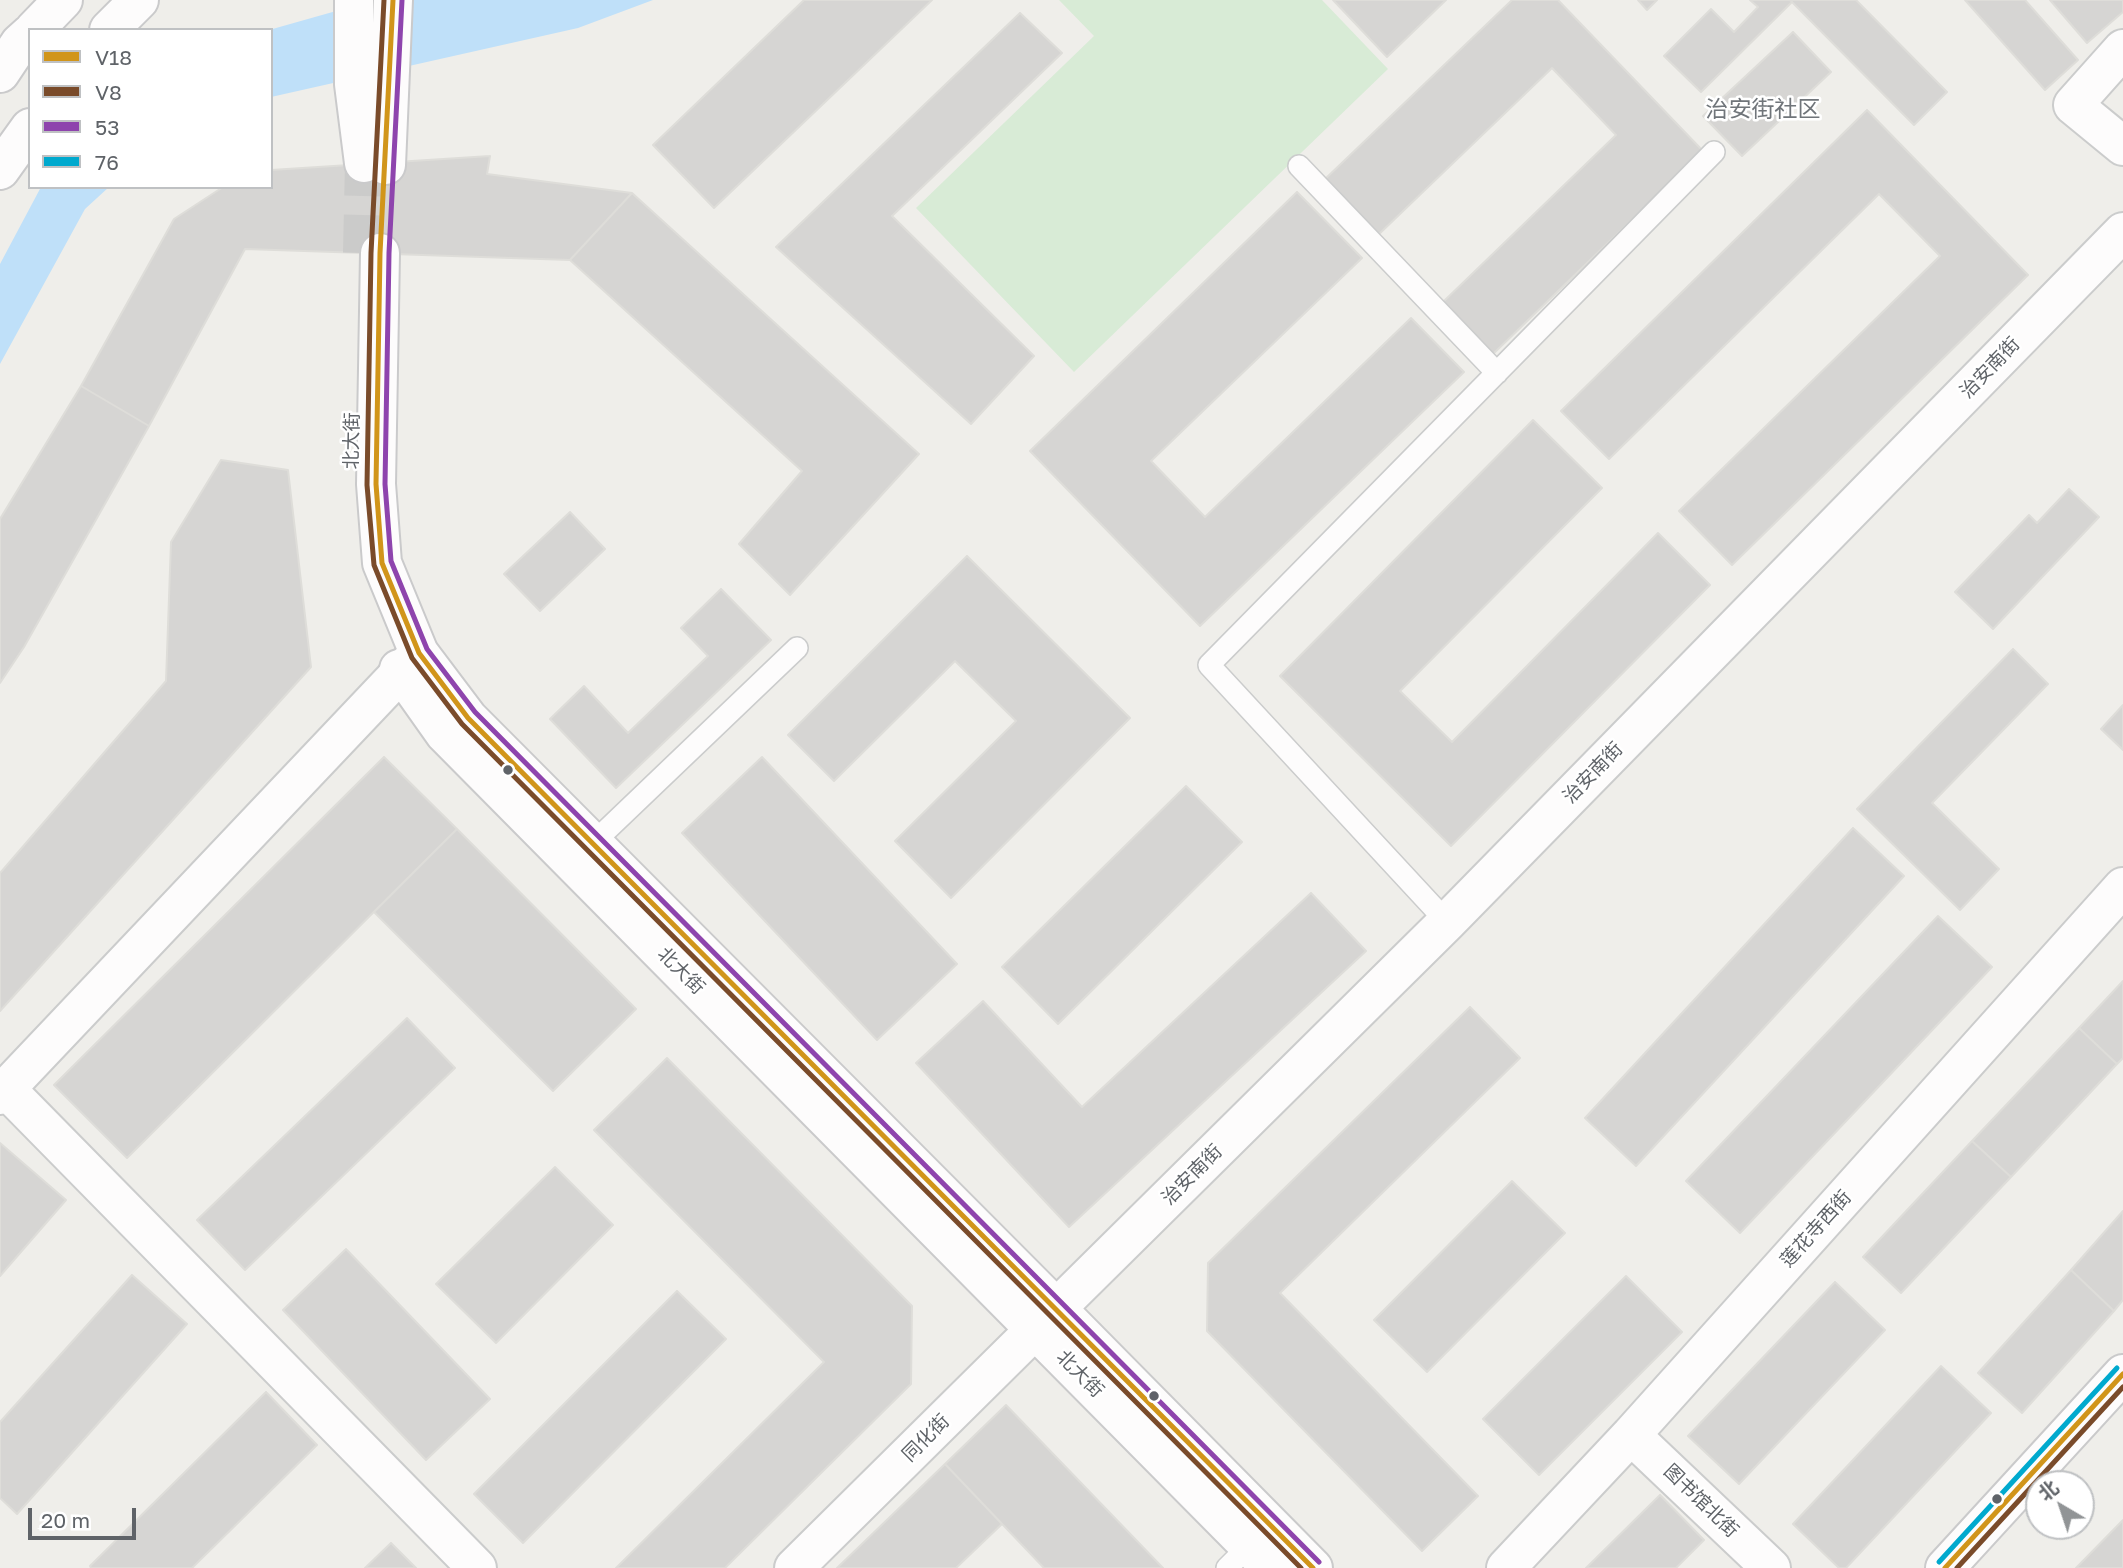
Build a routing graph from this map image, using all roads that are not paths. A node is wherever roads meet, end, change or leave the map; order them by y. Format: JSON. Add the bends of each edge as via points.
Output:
{"nodes":[{"id":1,"x":64,"y":0,"type":"edge"},
{"id":2,"x":139,"y":0,"type":"edge"},
{"id":3,"x":354,"y":0,"type":"edge"},
{"id":4,"x":393,"y":0,"type":"edge"},
{"id":5,"x":36,"y":28,"type":"edge"},
{"id":6,"x":111,"y":28,"type":"edge"},
{"id":7,"x":2123,"y":49,"type":"edge"},
{"id":8,"x":372,"y":82,"type":"junction"},
{"id":9,"x":28,"y":131,"type":"edge"},
{"id":10,"x":2123,"y":146,"type":"edge"},
{"id":11,"x":1714,"y":152,"type":"dead end"},
{"id":12,"x":375,"y":164,"type":"tunnel mouth"},
{"id":13,"x":1299,"y":166,"type":"dead end"},
{"id":14,"x":0,"y":170,"type":"edge"},
{"id":15,"x":2123,"y":232,"type":"edge"},
{"id":16,"x":371,"y":253,"type":"tunnel mouth"},
{"id":17,"x":1497,"y":373,"type":"junction"},
{"id":18,"x":797,"y":648,"type":"dead end"},
{"id":19,"x":410,"y":663,"type":"junction"},
{"id":20,"x":593,"y":843,"type":"junction"},
{"id":21,"x":2123,"y":887,"type":"edge"},
{"id":22,"x":1447,"y":922,"type":"junction"},
{"id":23,"x":3,"y":1092,"type":"edge"},
{"id":24,"x":1047,"y":1319,"type":"junction"},
{"id":25,"x":2123,"y":1374,"type":"edge"},
{"id":26,"x":1631,"y":1434,"type":"junction"},
{"id":27,"x":1254,"y":1552,"type":"edge"},
{"id":28,"x":477,"y":1568,"type":"edge"},
{"id":29,"x":794,"y":1568,"type":"edge"},
{"id":30,"x":1313,"y":1568,"type":"edge"},
{"id":31,"x":1506,"y":1568,"type":"edge"},
{"id":32,"x":1771,"y":1568,"type":"edge"},
{"id":33,"x":1945,"y":1568,"type":"edge"}],
"edges":[{"from":1,"to":5,"type":"street"},
{"from":2,"to":6,"type":"street"},
{"from":3,"to":8,"type":"street"},
{"from":4,"to":8,"type":"street"},
{"from":7,"to":10,"type":"street","via":[[2073,105]]},
{"from":8,"to":12,"type":"street"},
{"from":9,"to":14,"type":"street"},
{"from":11,"to":17,"type":"lane"},
{"from":13,"to":17,"type":"lane"},
{"from":15,"to":22,"type":"street","name":"治安南街"},
{"from":16,"to":19,"type":"street","name":"北大街","via":[[382,563]]},
{"from":17,"to":22,"type":"lane","via":[[1209,665]]},
{"from":18,"to":20,"type":"lane"},
{"from":19,"to":20,"type":"street","name":"北大街"},
{"from":19,"to":23,"type":"street"},
{"from":19,"to":24,"type":"street","name":"北大街","via":[[446,734]]},
{"from":20,"to":24,"type":"street","name":"北大街"},
{"from":21,"to":26,"type":"street","name":"莲花寺西街"},
{"from":22,"to":24,"type":"street","name":"治安南街"},
{"from":23,"to":28,"type":"street"},
{"from":24,"to":27,"type":"street","name":"北大街"},
{"from":24,"to":29,"type":"street","name":"同化街"},
{"from":25,"to":33,"type":"street"},
{"from":26,"to":31,"type":"street","name":"莲花寺西街"},
{"from":26,"to":32,"type":"street","name":"图书馆北街"},
{"from":27,"to":30,"type":"street","name":"北大街"}]}
